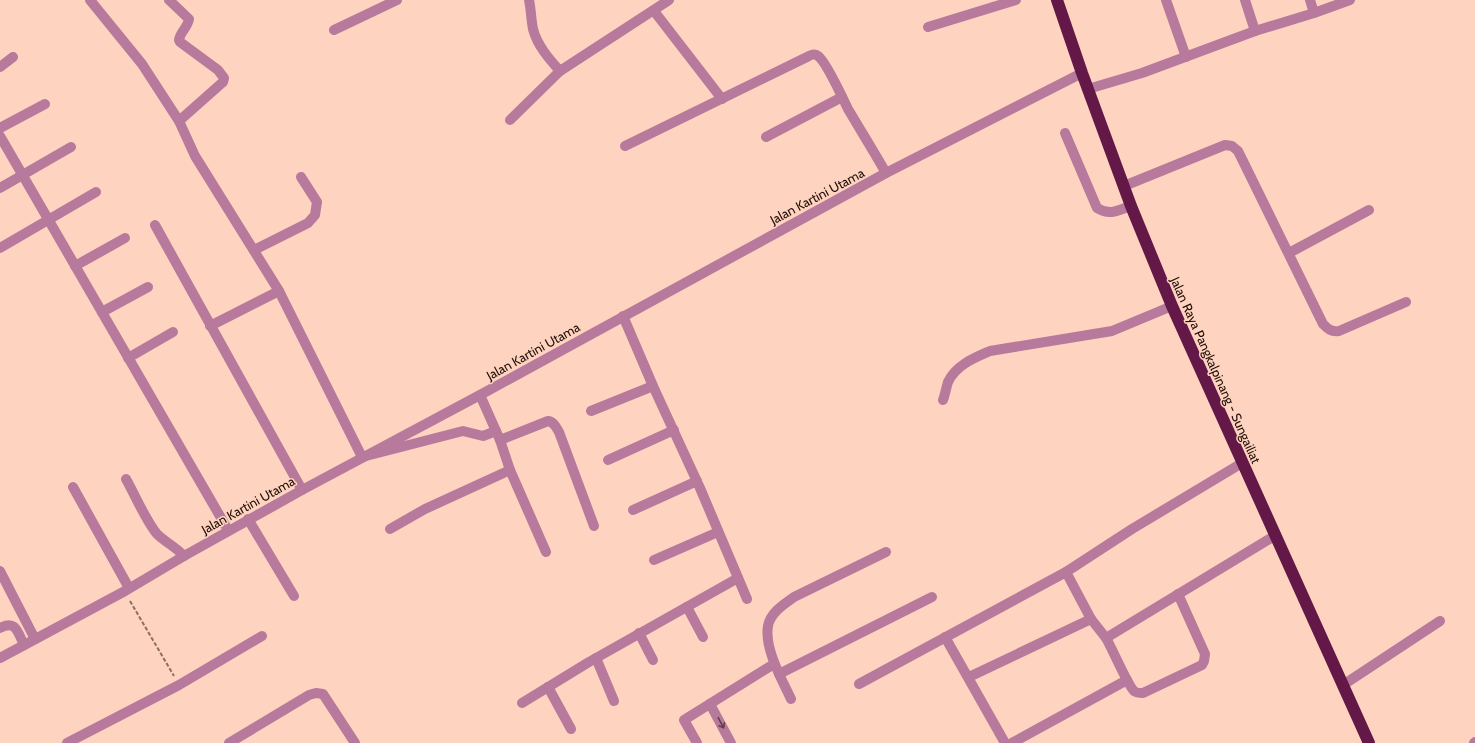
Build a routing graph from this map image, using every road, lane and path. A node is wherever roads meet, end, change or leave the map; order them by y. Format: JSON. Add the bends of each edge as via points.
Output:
{"nodes":[{"id":1,"x":90,"y":0,"type":"edge"},
{"id":2,"x":169,"y":0,"type":"edge"},
{"id":3,"x":397,"y":0,"type":"edge"},
{"id":4,"x":529,"y":0,"type":"edge"},
{"id":5,"x":669,"y":0,"type":"edge"},
{"id":6,"x":1016,"y":0,"type":"edge"},
{"id":7,"x":1057,"y":0,"type":"edge"},
{"id":8,"x":1166,"y":0,"type":"edge"},
{"id":9,"x":1245,"y":0,"type":"edge"},
{"id":10,"x":1310,"y":0,"type":"edge"},
{"id":11,"x":1350,"y":0,"type":"edge"},
{"id":12,"x":654,"y":11,"type":"junction"},
{"id":13,"x":1314,"y":13,"type":"junction"},
{"id":14,"x":928,"y":27,"type":"dead end"},
{"id":15,"x":334,"y":30,"type":"dead end"},
{"id":16,"x":1255,"y":31,"type":"junction"},
{"id":17,"x":14,"y":57,"type":"dead end"},
{"id":18,"x":1186,"y":57,"type":"junction"},
{"id":19,"x":0,"y":67,"type":"edge"},
{"id":20,"x":560,"y":71,"type":"junction"},
{"id":21,"x":1082,"y":73,"type":"junction"},
{"id":22,"x":1088,"y":88,"type":"junction"},
{"id":23,"x":842,"y":97,"type":"junction"},
{"id":24,"x":722,"y":99,"type":"junction"},
{"id":25,"x":45,"y":104,"type":"dead end"},
{"id":26,"x":510,"y":120,"type":"dead end"},
{"id":27,"x":179,"y":121,"type":"junction"},
{"id":28,"x":0,"y":128,"type":"edge"},
{"id":29,"x":1065,"y":133,"type":"dead end"},
{"id":30,"x":0,"y":136,"type":"edge"},
{"id":31,"x":766,"y":137,"type":"dead end"},
{"id":32,"x":625,"y":146,"type":"dead end"},
{"id":33,"x":71,"y":147,"type":"dead end"},
{"id":34,"x":886,"y":173,"type":"junction"},
{"id":35,"x":22,"y":175,"type":"junction"},
{"id":36,"x":301,"y":177,"type":"dead end"},
{"id":37,"x":1124,"y":186,"type":"junction"},
{"id":38,"x":0,"y":188,"type":"edge"},
{"id":39,"x":96,"y":192,"type":"dead end"},
{"id":40,"x":1131,"y":206,"type":"junction"},
{"id":41,"x":1369,"y":210,"type":"dead end"},
{"id":42,"x":48,"y":220,"type":"junction"},
{"id":43,"x":155,"y":225,"type":"dead end"},
{"id":44,"x":125,"y":238,"type":"dead end"},
{"id":45,"x":0,"y":248,"type":"edge"},
{"id":46,"x":254,"y":250,"type":"junction"},
{"id":47,"x":1289,"y":254,"type":"junction"},
{"id":48,"x":74,"y":266,"type":"junction"},
{"id":49,"x":148,"y":287,"type":"dead end"},
{"id":50,"x":279,"y":291,"type":"junction"},
{"id":51,"x":1406,"y":302,"type":"dead end"},
{"id":52,"x":1172,"y":306,"type":"junction"},
{"id":53,"x":102,"y":312,"type":"junction"},
{"id":54,"x":623,"y":316,"type":"junction"},
{"id":55,"x":210,"y":326,"type":"junction"},
{"id":56,"x":173,"y":332,"type":"dead end"},
{"id":57,"x":128,"y":358,"type":"junction"},
{"id":58,"x":653,"y":386,"type":"junction"},
{"id":59,"x":480,"y":395,"type":"junction"},
{"id":60,"x":943,"y":400,"type":"dead end"},
{"id":61,"x":591,"y":411,"type":"dead end"},
{"id":62,"x":674,"y":430,"type":"junction"},
{"id":63,"x":498,"y":435,"type":"junction"},
{"id":64,"x":362,"y":457,"type":"junction"},
{"id":65,"x":608,"y":460,"type":"dead end"},
{"id":66,"x":1242,"y":463,"type":"junction"},
{"id":67,"x":510,"y":470,"type":"junction"},
{"id":68,"x":126,"y":479,"type":"dead end"},
{"id":69,"x":697,"y":482,"type":"junction"},
{"id":70,"x":73,"y":487,"type":"dead end"},
{"id":71,"x":302,"y":490,"type":"junction"},
{"id":72,"x":633,"y":510,"type":"dead end"},
{"id":73,"x":248,"y":519,"type":"junction"},
{"id":74,"x":594,"y":526,"type":"dead end"},
{"id":75,"x":390,"y":529,"type":"dead end"},
{"id":76,"x":228,"y":530,"type":"junction"},
{"id":77,"x":718,"y":532,"type":"junction"},
{"id":78,"x":1276,"y":535,"type":"junction"},
{"id":79,"x":546,"y":552,"type":"dead end"},
{"id":80,"x":886,"y":552,"type":"dead end"},
{"id":81,"x":184,"y":556,"type":"junction"},
{"id":82,"x":654,"y":560,"type":"dead end"},
{"id":83,"x":0,"y":570,"type":"edge"},
{"id":84,"x":1066,"y":572,"type":"junction"},
{"id":85,"x":738,"y":578,"type":"junction"},
{"id":86,"x":127,"y":590,"type":"junction"},
{"id":87,"x":1178,"y":594,"type":"junction"},
{"id":88,"x":294,"y":596,"type":"dead end"},
{"id":89,"x":932,"y":597,"type":"dead end"},
{"id":90,"x":747,"y":600,"type":"dead end"},
{"id":91,"x":686,"y":607,"type":"junction"},
{"id":92,"x":1091,"y":619,"type":"junction"},
{"id":93,"x":1440,"y":621,"type":"dead end"},
{"id":94,"x":0,"y":628,"type":"edge"},
{"id":95,"x":639,"y":633,"type":"junction"},
{"id":96,"x":262,"y":636,"type":"dead end"},
{"id":97,"x":703,"y":637,"type":"dead end"},
{"id":98,"x":945,"y":637,"type":"junction"},
{"id":99,"x":1106,"y":638,"type":"junction"},
{"id":100,"x":35,"y":639,"type":"junction"},
{"id":101,"x":24,"y":645,"type":"junction"},
{"id":102,"x":0,"y":658,"type":"edge"},
{"id":103,"x":596,"y":658,"type":"junction"},
{"id":104,"x":653,"y":660,"type":"dead end"},
{"id":105,"x":774,"y":664,"type":"junction"},
{"id":106,"x":779,"y":674,"type":"junction"},
{"id":107,"x":969,"y":677,"type":"junction"},
{"id":108,"x":1127,"y":680,"type":"junction"},
{"id":109,"x":859,"y":684,"type":"dead end"},
{"id":110,"x":179,"y":685,"type":"junction"},
{"id":111,"x":1343,"y":685,"type":"junction"},
{"id":112,"x":548,"y":686,"type":"junction"},
{"id":113,"x":791,"y":699,"type":"dead end"},
{"id":114,"x":614,"y":701,"type":"dead end"},
{"id":115,"x":522,"y":703,"type":"dead end"},
{"id":116,"x":710,"y":704,"type":"junction"},
{"id":117,"x":571,"y":729,"type":"dead end"},
{"id":118,"x":67,"y":743,"type":"edge"},
{"id":119,"x":228,"y":743,"type":"edge"},
{"id":120,"x":355,"y":743,"type":"edge"},
{"id":121,"x":697,"y":743,"type":"edge"},
{"id":122,"x":731,"y":743,"type":"edge"},
{"id":123,"x":1004,"y":743,"type":"edge"},
{"id":124,"x":1012,"y":743,"type":"edge"},
{"id":125,"x":1369,"y":743,"type":"edge"}],
"edges":[{"from":1,"to":27,"type":"street","via":[[142,64]]},
{"from":2,"to":27,"type":"street","via":[[189,19],[180,34],[180,42],[218,70],[224,78],[223,82]]},
{"from":3,"to":15,"type":"street"},
{"from":4,"to":20,"type":"street","via":[[533,29],[538,41],[550,61]]},
{"from":5,"to":12,"type":"street"},
{"from":6,"to":14,"type":"street"},
{"from":7,"to":21,"type":"highway","name":"Jalan Raya Pangkalpinang - Sungailiat"},
{"from":8,"to":18,"type":"street"},
{"from":9,"to":16,"type":"street"},
{"from":10,"to":13,"type":"street"},
{"from":11,"to":13,"type":"street"},
{"from":12,"to":20,"type":"street"},
{"from":12,"to":24,"type":"street"},
{"from":13,"to":16,"type":"street"},
{"from":16,"to":18,"type":"street"},
{"from":17,"to":19,"type":"street"},
{"from":18,"to":22,"type":"street"},
{"from":20,"to":26,"type":"street"},
{"from":21,"to":22,"type":"highway","name":"Jalan Raya Pangkalpinang - Sungailiat"},
{"from":21,"to":34,"type":"street","name":"Jalan Kartini Utama"},
{"from":22,"to":37,"type":"highway","name":"Jalan Raya Pangkalpinang - Sungailiat"},
{"from":23,"to":24,"type":"street","via":[[820,57],[814,54]]},
{"from":23,"to":31,"type":"street"},
{"from":23,"to":34,"type":"street"},
{"from":24,"to":32,"type":"street"},
{"from":25,"to":28,"type":"street"},
{"from":27,"to":46,"type":"street","via":[[195,156]]},
{"from":29,"to":40,"type":"street","via":[[1097,208],[1110,213]]},
{"from":30,"to":35,"type":"street"},
{"from":33,"to":35,"type":"street"},
{"from":34,"to":54,"type":"street","name":"Jalan Kartini Utama"},
{"from":35,"to":38,"type":"street"},
{"from":35,"to":42,"type":"street"},
{"from":36,"to":46,"type":"street","via":[[317,202],[316,215],[308,223]]},
{"from":37,"to":40,"type":"highway","name":"Jalan Raya Pangkalpinang - Sungailiat"},
{"from":37,"to":47,"type":"street","via":[[1225,145],[1232,146],[1238,151]]},
{"from":39,"to":42,"type":"street"},
{"from":40,"to":52,"type":"highway","name":"Jalan Raya Pangkalpinang - Sungailiat"},
{"from":41,"to":47,"type":"street"},
{"from":42,"to":45,"type":"street"},
{"from":42,"to":48,"type":"street"},
{"from":43,"to":55,"type":"street"},
{"from":44,"to":48,"type":"street"},
{"from":46,"to":50,"type":"street"},
{"from":47,"to":51,"type":"street","via":[[1323,324],[1333,332]]},
{"from":48,"to":53,"type":"street"},
{"from":49,"to":53,"type":"street"},
{"from":50,"to":55,"type":"street"},
{"from":50,"to":64,"type":"street"},
{"from":52,"to":60,"type":"street","via":[[1112,332],[990,351],[976,357],[955,372],[948,383]]},
{"from":52,"to":66,"type":"highway","name":"Jalan Raya Pangkalpinang - Sungailiat"},
{"from":53,"to":57,"type":"street"},
{"from":54,"to":58,"type":"street"},
{"from":54,"to":59,"type":"street","name":"Jalan Kartini Utama"},
{"from":55,"to":71,"type":"street"},
{"from":56,"to":57,"type":"street"},
{"from":57,"to":76,"type":"street"},
{"from":58,"to":61,"type":"street"},
{"from":58,"to":62,"type":"street"},
{"from":59,"to":63,"type":"street"},
{"from":59,"to":64,"type":"street","name":"Jalan Kartini Utama"},
{"from":62,"to":65,"type":"street"},
{"from":62,"to":69,"type":"street"},
{"from":63,"to":64,"type":"street","via":[[483,436],[463,431]]},
{"from":63,"to":67,"type":"street"},
{"from":63,"to":74,"type":"street","via":[[552,422],[559,432]]},
{"from":64,"to":71,"type":"street","name":"Jalan Kartini Utama"},
{"from":66,"to":78,"type":"highway","name":"Jalan Raya Pangkalpinang - Sungailiat"},
{"from":66,"to":84,"type":"street"},
{"from":67,"to":75,"type":"street","via":[[425,509]]},
{"from":67,"to":79,"type":"street"},
{"from":68,"to":81,"type":"street","via":[[158,534]]},
{"from":69,"to":72,"type":"street"},
{"from":69,"to":77,"type":"street"},
{"from":70,"to":86,"type":"street"},
{"from":71,"to":73,"type":"street","name":"Jalan Kartini Utama"},
{"from":73,"to":76,"type":"street","name":"Jalan Kartini Utama"},
{"from":73,"to":88,"type":"street"},
{"from":76,"to":81,"type":"street","name":"Jalan Kartini Utama"},
{"from":77,"to":82,"type":"street"},
{"from":77,"to":85,"type":"street"},
{"from":78,"to":87,"type":"street"},
{"from":78,"to":111,"type":"highway","name":"Jalan Raya Pangkalpinang - Sungailiat"},
{"from":80,"to":105,"type":"street","via":[[794,597],[775,612],[768,626]]},
{"from":81,"to":86,"type":"street","name":"Jalan Kartini Utama"},
{"from":83,"to":100,"type":"street"},
{"from":84,"to":92,"type":"street"},
{"from":84,"to":98,"type":"street"},
{"from":85,"to":90,"type":"street"},
{"from":85,"to":91,"type":"street"},
{"from":86,"to":100,"type":"street","name":"Jalan Kartini Utama"},
{"from":86,"to":110,"type":"path"},
{"from":87,"to":99,"type":"street"},
{"from":87,"to":108,"type":"street","via":[[1205,654],[1204,662],[1143,693],[1133,691]]},
{"from":89,"to":106,"type":"street"},
{"from":91,"to":95,"type":"street"},
{"from":91,"to":97,"type":"street"},
{"from":92,"to":99,"type":"street"},
{"from":92,"to":107,"type":"street"},
{"from":93,"to":111,"type":"street"},
{"from":94,"to":101,"type":"street","via":[[8,624],[15,627]]},
{"from":95,"to":103,"type":"street"},
{"from":95,"to":104,"type":"street"},
{"from":96,"to":110,"type":"street"},
{"from":98,"to":107,"type":"street"},
{"from":98,"to":109,"type":"street"},
{"from":99,"to":108,"type":"street"},
{"from":100,"to":101,"type":"street","name":"Jalan Kartini Utama"},
{"from":101,"to":102,"type":"street","name":"Jalan Kartini Utama"},
{"from":103,"to":112,"type":"street"},
{"from":103,"to":114,"type":"street"},
{"from":105,"to":106,"type":"street"},
{"from":105,"to":116,"type":"street"},
{"from":106,"to":113,"type":"street"},
{"from":107,"to":123,"type":"street"},
{"from":108,"to":124,"type":"street"},
{"from":110,"to":118,"type":"street"},
{"from":111,"to":125,"type":"highway","name":"Jalan Raya Pangkalpinang - Sungailiat"},
{"from":112,"to":115,"type":"street"},
{"from":112,"to":117,"type":"street"},
{"from":116,"to":121,"type":"street","via":[[684,720]]},
{"from":116,"to":122,"type":"street","one_way":true},
{"from":119,"to":120,"type":"street","via":[[316,693],[323,694]]}]}
